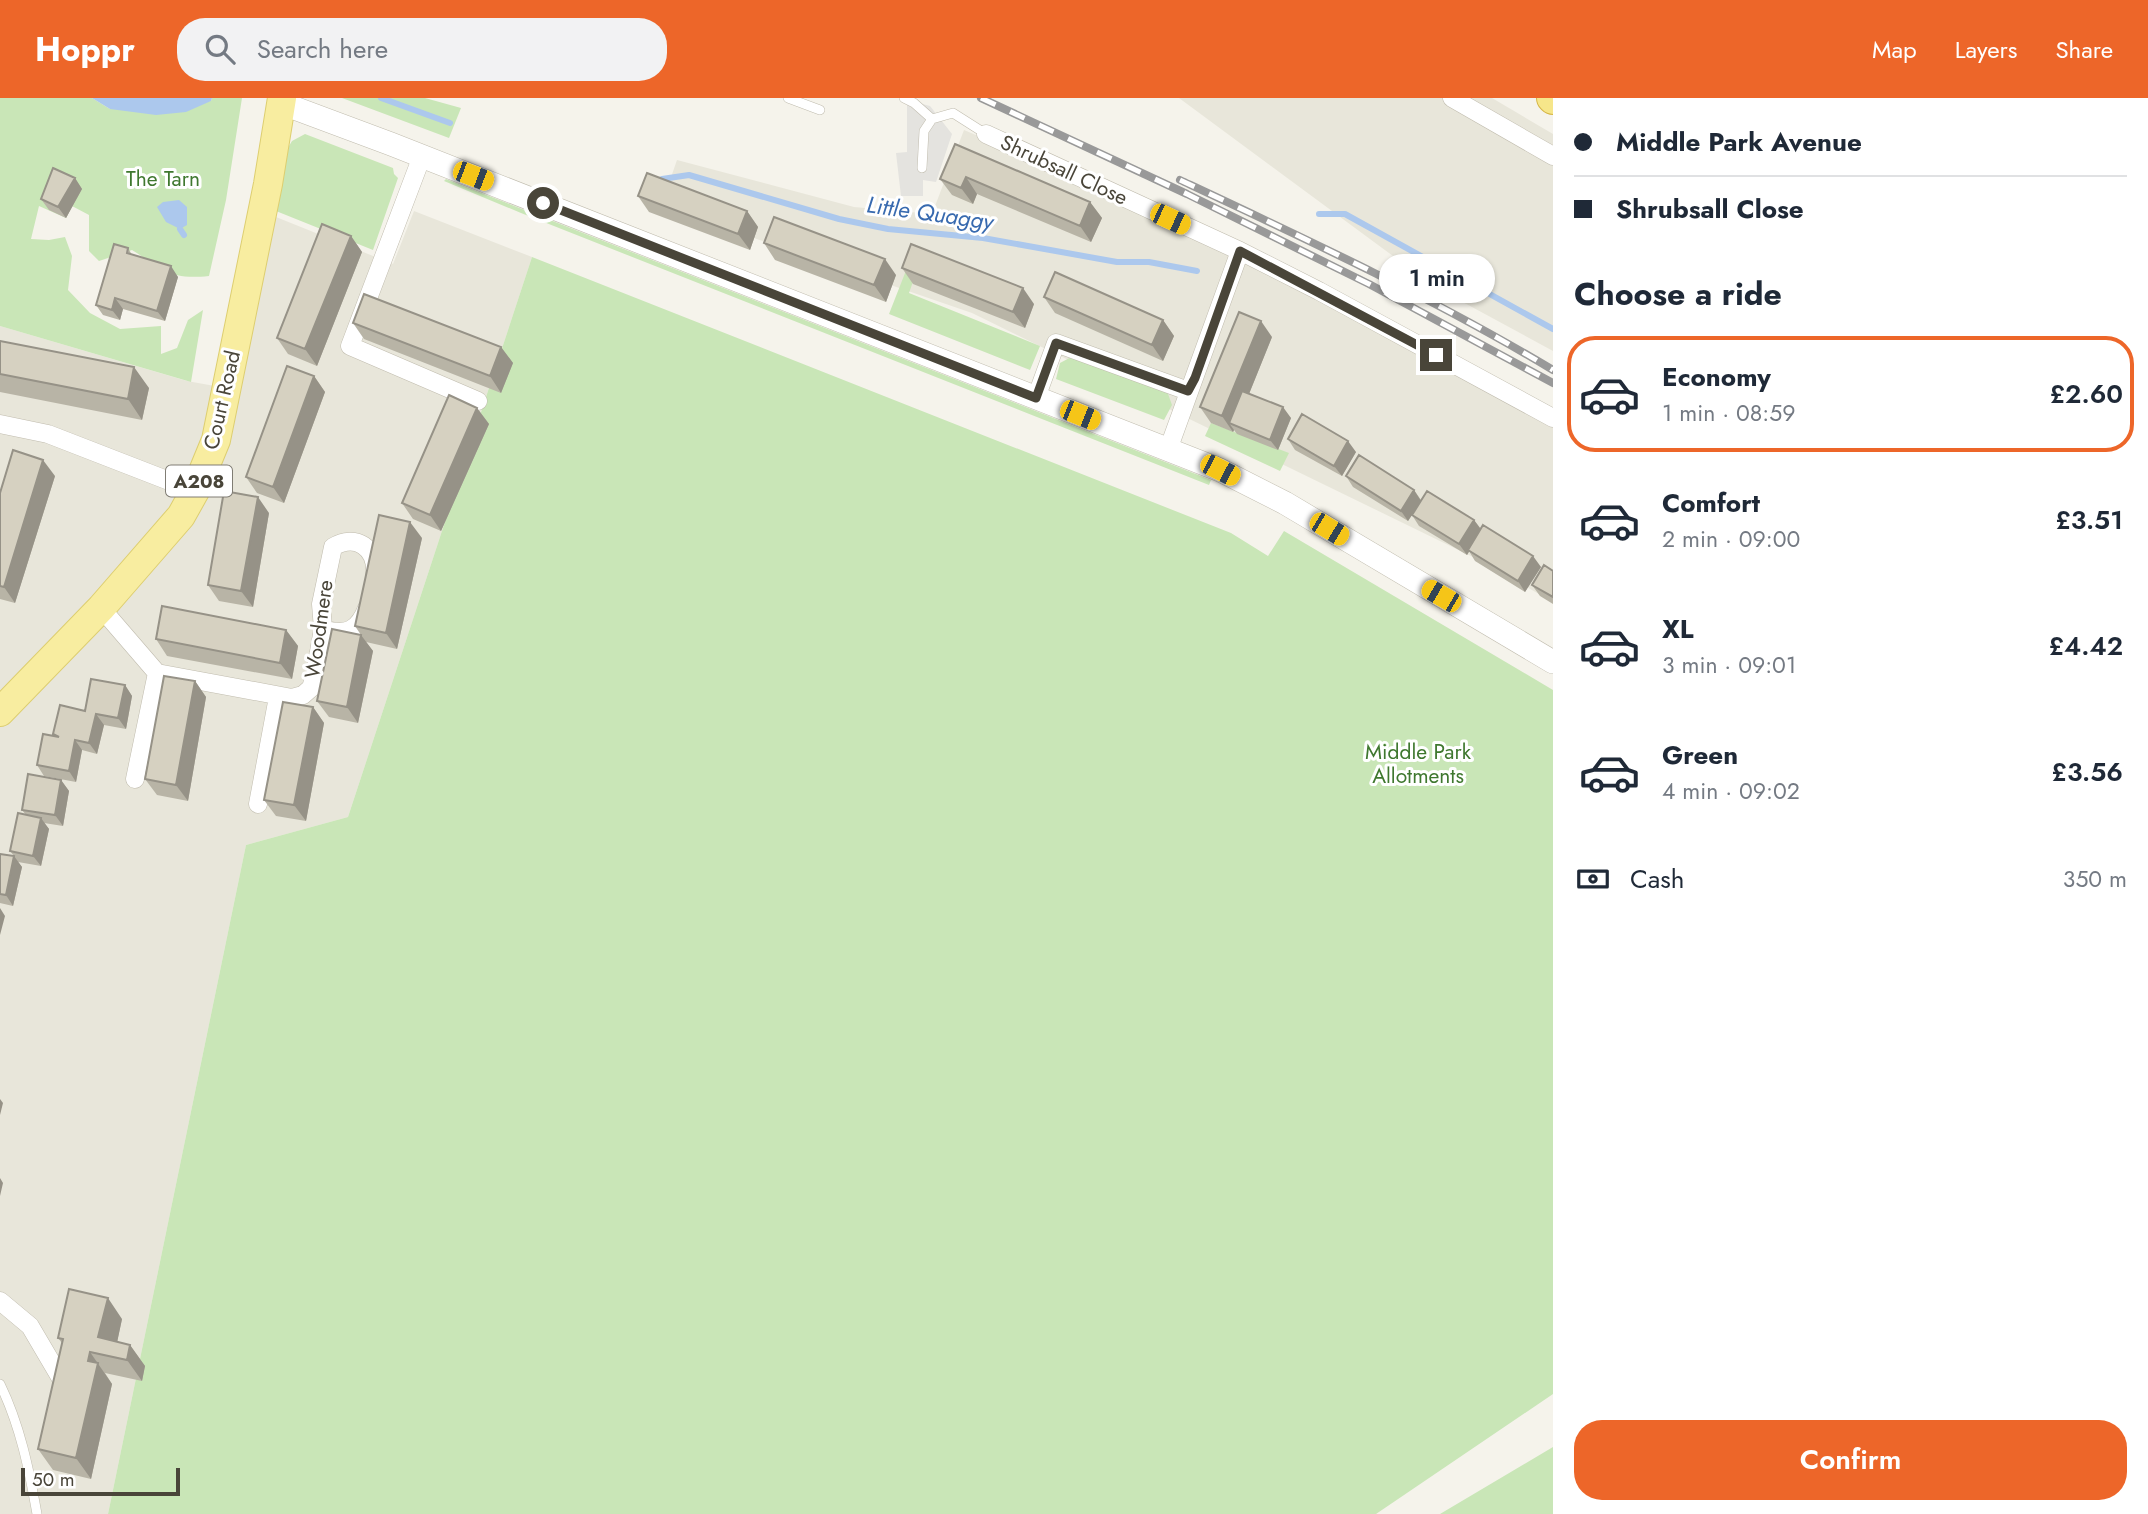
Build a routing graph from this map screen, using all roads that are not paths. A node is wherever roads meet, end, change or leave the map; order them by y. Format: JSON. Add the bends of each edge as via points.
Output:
{"nodes":[{"id":1,"x":788,"y":98,"type":"edge"},
{"id":2,"x":904,"y":98,"type":"edge"},
{"id":3,"x":1452,"y":98,"type":"edge"},
{"id":4,"x":281,"y":101,"type":"edge"},
{"id":5,"x":820,"y":110,"type":"dead end"},
{"id":6,"x":932,"y":119,"type":"junction"},
{"id":7,"x":985,"y":134,"type":"joint"},
{"id":8,"x":422,"y":156,"type":"junction"},
{"id":9,"x":1553,"y":156,"type":"edge"},
{"id":10,"x":922,"y":168,"type":"dead end"},
{"id":11,"x":1240,"y":251,"type":"junction"},
{"id":12,"x":1188,"y":391,"type":"junction"},
{"id":13,"x":1036,"y":398,"type":"junction"},
{"id":14,"x":478,"y":401,"type":"dead end"},
{"id":15,"x":1553,"y":418,"type":"edge"},
{"id":16,"x":0,"y":424,"type":"edge"},
{"id":17,"x":1168,"y":450,"type":"junction"},
{"id":18,"x":195,"y":491,"type":"junction"},
{"id":19,"x":101,"y":608,"type":"junction"},
{"id":20,"x":323,"y":629,"type":"junction"},
{"id":21,"x":1553,"y":662,"type":"edge"},
{"id":22,"x":157,"y":673,"type":"junction"},
{"id":23,"x":278,"y":697,"type":"junction"},
{"id":24,"x":1,"y":709,"type":"edge"},
{"id":25,"x":135,"y":779,"type":"dead end"},
{"id":26,"x":258,"y":804,"type":"dead end"},
{"id":27,"x":0,"y":1301,"type":"edge"},
{"id":28,"x":60,"y":1377,"type":"edge"},
{"id":29,"x":0,"y":1384,"type":"edge"},
{"id":30,"x":37,"y":1514,"type":"edge"}],
"edges":[{"from":1,"to":5,"type":"lane"},
{"from":2,"to":6,"type":"lane"},
{"from":3,"to":9,"type":"street"},
{"from":4,"to":8,"type":"street"},
{"from":4,"to":18,"type":"main road","name":"Court Road","number":"A208","via":[[216,440]]},
{"from":6,"to":7,"type":"lane","via":[[953,113]]},
{"from":6,"to":10,"type":"lane","via":[[925,131]]},
{"from":7,"to":11,"type":"street","name":"Shrubsall Close"},
{"from":8,"to":13,"type":"street"},
{"from":8,"to":14,"type":"street","via":[[350,345]]},
{"from":11,"to":12,"type":"street"},
{"from":11,"to":15,"type":"street","name":"Shrubsall Close"},
{"from":12,"to":13,"type":"street","via":[[1056,343]]},
{"from":12,"to":17,"type":"street"},
{"from":13,"to":17,"type":"street"},
{"from":16,"to":18,"type":"street","via":[[48,434]]},
{"from":17,"to":21,"type":"street","via":[[1285,503]]},
{"from":18,"to":19,"type":"main road","name":"Court Road","number":"A208","via":[[181,516]]},
{"from":19,"to":22,"type":"street"},
{"from":19,"to":24,"type":"main road","name":"Court Road","number":"A208"},
{"from":20,"to":20,"type":"street","name":"Woodmere","via":[[321,604],[333,547],[353,541],[369,550],[374,559],[369,604],[359,624],[340,634]]},
{"from":20,"to":23,"type":"street","name":"Woodmere","via":[[311,688],[303,695]]},
{"from":22,"to":23,"type":"street","name":"Woodmere"},
{"from":22,"to":25,"type":"street"},
{"from":23,"to":26,"type":"street","name":"Woodmere"},
{"from":27,"to":28,"type":"street","via":[[30,1326]]},
{"from":29,"to":30,"type":"lane","via":[[22,1441]]}]}
